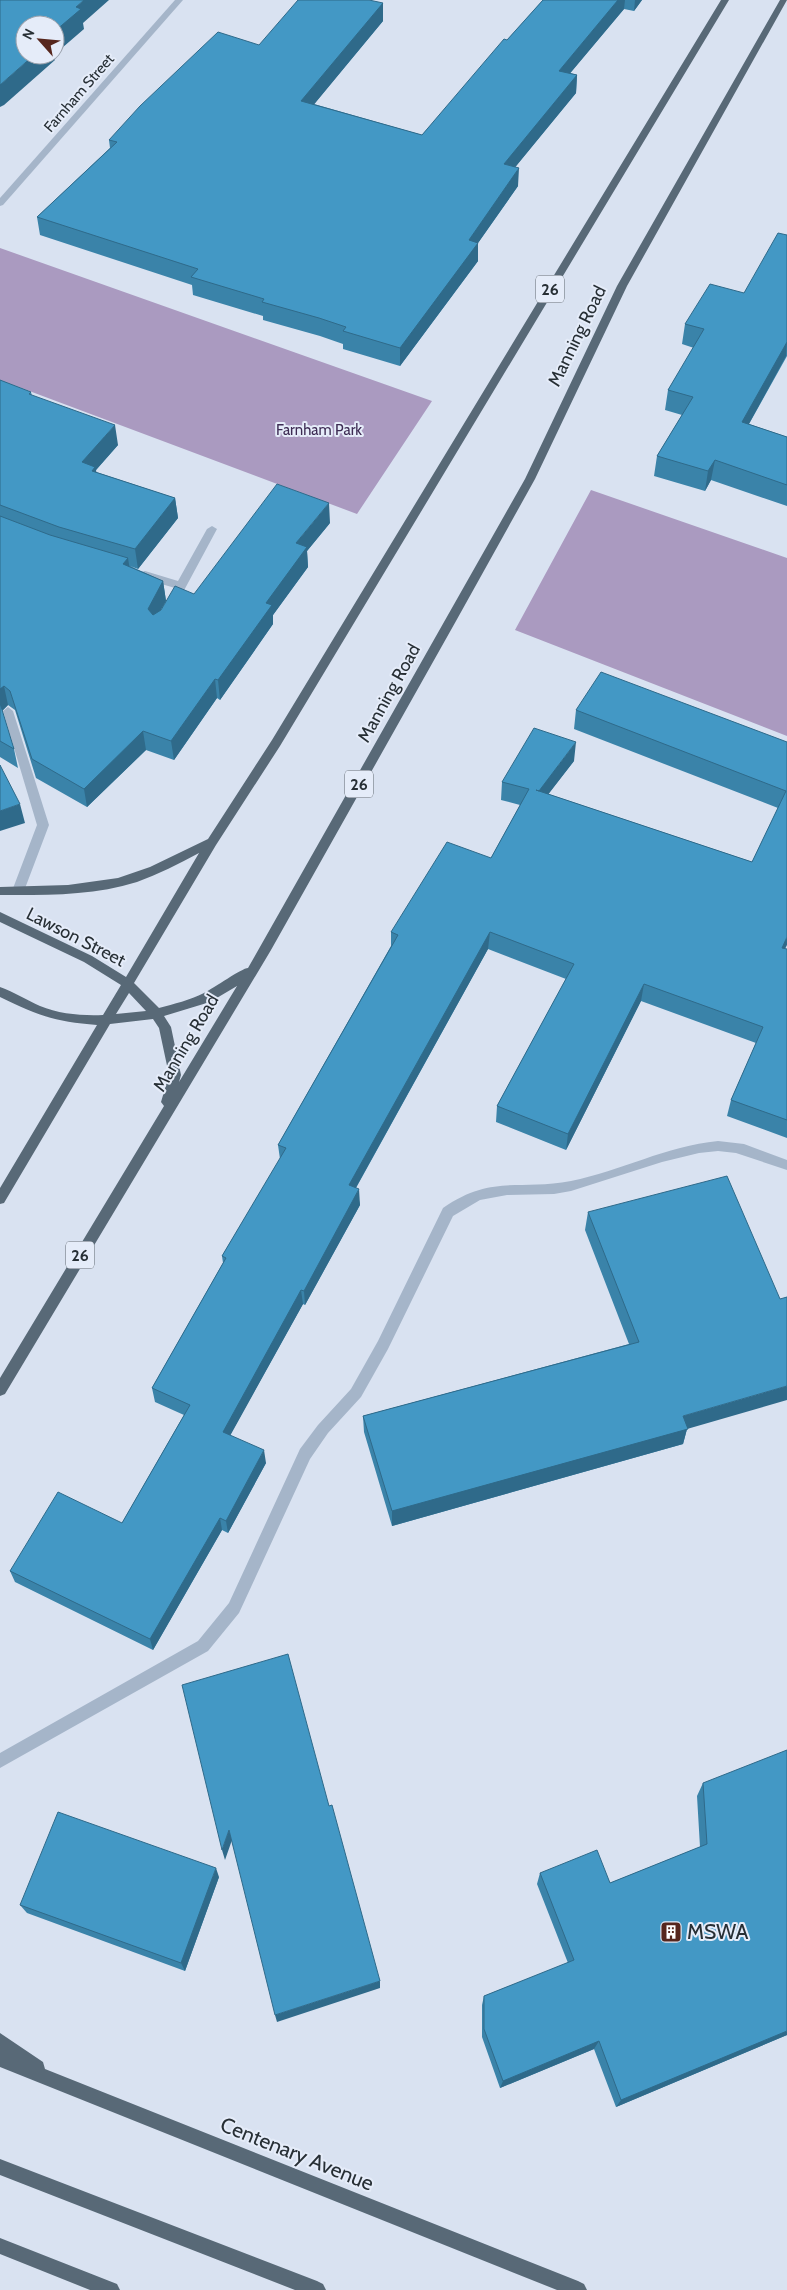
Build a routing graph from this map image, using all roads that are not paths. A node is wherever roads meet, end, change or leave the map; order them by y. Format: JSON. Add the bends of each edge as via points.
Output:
{"nodes":[{"id":1,"x":179,"y":0,"type":"edge"},
{"id":2,"x":725,"y":0,"type":"edge"},
{"id":3,"x":784,"y":0,"type":"edge"},
{"id":4,"x":0,"y":203,"type":"edge"},
{"id":5,"x":212,"y":529,"type":"dead end"},
{"id":6,"x":134,"y":572,"type":"edge"},
{"id":7,"x":181,"y":586,"type":"junction"},
{"id":8,"x":172,"y":603,"type":"edge"},
{"id":9,"x":8,"y":710,"type":"edge"},
{"id":10,"x":212,"y":842,"type":"junction"},
{"id":11,"x":0,"y":891,"type":"edge"},
{"id":12,"x":18,"y":891,"type":"junction"},
{"id":13,"x":0,"y":917,"type":"edge"},
{"id":14,"x":258,"y":962,"type":"junction"},
{"id":15,"x":128,"y":984,"type":"junction"},
{"id":16,"x":0,"y":992,"type":"edge"},
{"id":17,"x":155,"y":1012,"type":"junction"},
{"id":18,"x":106,"y":1020,"type":"junction"},
{"id":19,"x":161,"y":1121,"type":"junction"},
{"id":20,"x":787,"y":1165,"type":"edge"},
{"id":21,"x":0,"y":1199,"type":"edge"},
{"id":22,"x":0,"y":1390,"type":"edge"},
{"id":23,"x":0,"y":1761,"type":"edge"},
{"id":24,"x":0,"y":2041,"type":"edge"},
{"id":25,"x":0,"y":2059,"type":"edge"},
{"id":26,"x":49,"y":2077,"type":"junction"},
{"id":27,"x":0,"y":2167,"type":"edge"},
{"id":28,"x":0,"y":2246,"type":"edge"},
{"id":29,"x":111,"y":2290,"type":"edge"},
{"id":30,"x":317,"y":2290,"type":"edge"},
{"id":31,"x":578,"y":2290,"type":"edge"}],
"edges":[{"from":1,"to":4,"type":"street","name":"Farnham Street"},
{"from":2,"to":10,"type":"main road","number":"26","via":[[276,744]]},
{"from":3,"to":14,"type":"main road","name":"Manning Road","number":"26","via":[[622,286],[530,479]]},
{"from":5,"to":7,"type":"street"},
{"from":6,"to":7,"type":"street"},
{"from":7,"to":8,"type":"street"},
{"from":9,"to":12,"type":"street","via":[[43,825]]},
{"from":10,"to":12,"type":"main road","via":[[123,881]]},
{"from":10,"to":15,"type":"main road","number":"26"},
{"from":11,"to":12,"type":"main road"},
{"from":13,"to":15,"type":"main road","name":"Lawson Street","via":[[88,959]]},
{"from":14,"to":17,"type":"main road","via":[[238,980],[205,999]]},
{"from":14,"to":19,"type":"main road","name":"Manning Road","number":"26"},
{"from":15,"to":17,"type":"main road","name":"Lawson Street"},
{"from":15,"to":18,"type":"main road","number":"26"},
{"from":16,"to":18,"type":"main road","via":[[48,1014]]},
{"from":17,"to":18,"type":"main road"},
{"from":17,"to":19,"type":"main road","name":"Lawson Street","via":[[165,1027],[175,1074]]},
{"from":18,"to":21,"type":"main road","number":"26"},
{"from":19,"to":22,"type":"main road","name":"Manning Road","number":"26"},
{"from":20,"to":23,"type":"street","via":[[739,1149],[720,1146],[696,1148],[572,1186],[540,1190],[504,1189],[482,1192],[463,1200],[448,1212],[356,1393],[305,1454],[234,1608],[203,1646]]},
{"from":24,"to":26,"type":"main road"},
{"from":25,"to":26,"type":"main road","name":"Centenary Avenue"},
{"from":26,"to":31,"type":"main road","name":"Centenary Avenue"},
{"from":27,"to":30,"type":"main road"},
{"from":28,"to":29,"type":"main road"}]}
